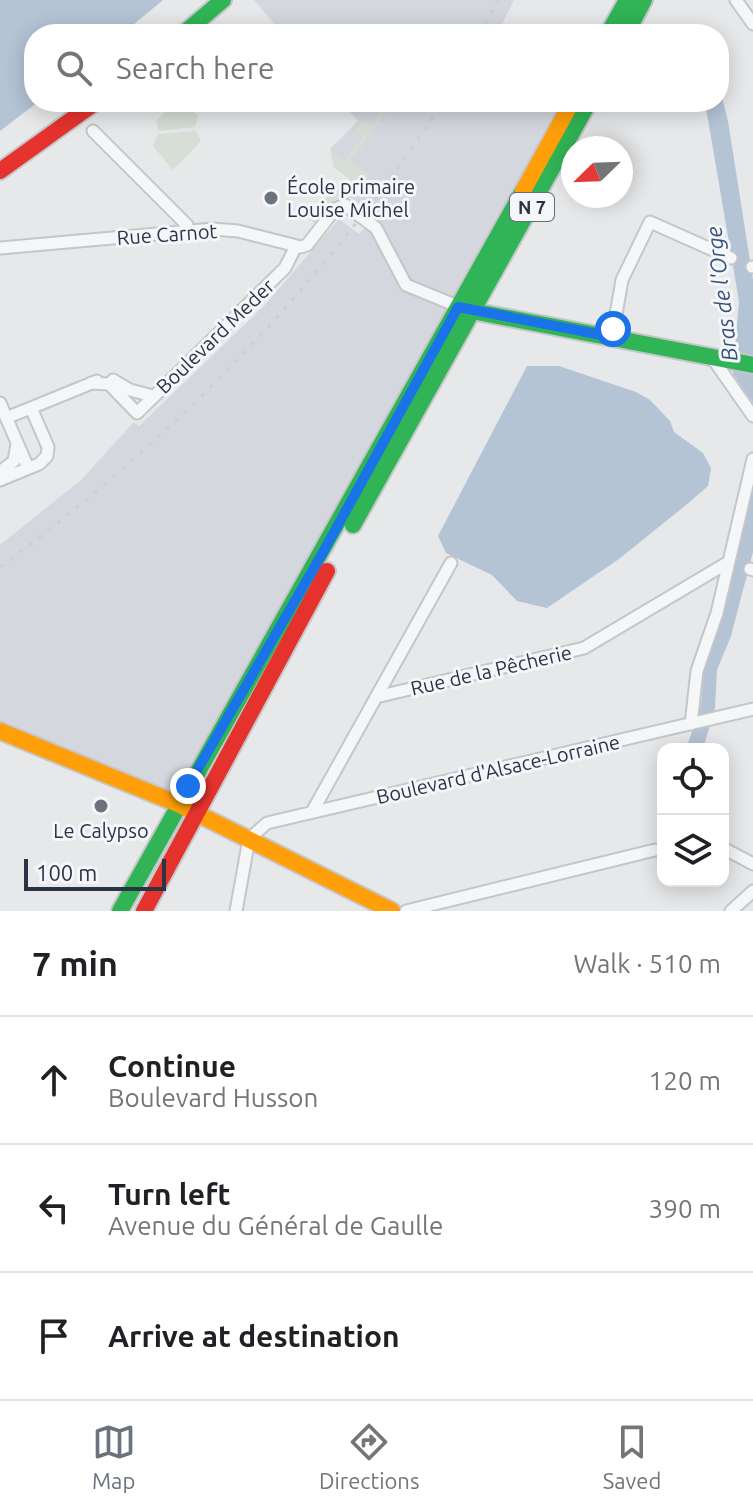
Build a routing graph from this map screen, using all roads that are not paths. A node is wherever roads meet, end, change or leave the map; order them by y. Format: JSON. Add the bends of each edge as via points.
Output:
{"nodes":[{"id":1,"x":223,"y":0,"type":"edge"},
{"id":2,"x":627,"y":0,"type":"edge"},
{"id":3,"x":644,"y":0,"type":"edge"},
{"id":4,"x":736,"y":0,"type":"edge"},
{"id":5,"x":195,"y":24,"type":"edge"},
{"id":6,"x":614,"y":24,"type":"edge"},
{"id":7,"x":631,"y":24,"type":"edge"},
{"id":8,"x":753,"y":24,"type":"edge"},
{"id":9,"x":82,"y":112,"type":"edge"},
{"id":10,"x":567,"y":112,"type":"edge"},
{"id":11,"x":583,"y":112,"type":"edge"},
{"id":12,"x":93,"y":131,"type":"dead end"},
{"id":13,"x":0,"y":171,"type":"edge"},
{"id":14,"x":188,"y":231,"type":"junction"},
{"id":15,"x":296,"y":246,"type":"junction"},
{"id":16,"x":0,"y":248,"type":"edge"},
{"id":17,"x":731,"y":258,"type":"dead end"},
{"id":18,"x":465,"y":309,"type":"junction"},
{"id":19,"x":612,"y":337,"type":"junction"},
{"id":20,"x":711,"y":356,"type":"junction"},
{"id":21,"x":753,"y":365,"type":"edge"},
{"id":22,"x":91,"y":383,"type":"junction"},
{"id":23,"x":153,"y":396,"type":"junction"},
{"id":24,"x":0,"y":403,"type":"edge"},
{"id":25,"x":31,"y":408,"type":"junction"},
{"id":26,"x":753,"y":416,"type":"edge"},
{"id":27,"x":6,"y":418,"type":"junction"},
{"id":28,"x":17,"y":443,"type":"junction"},
{"id":29,"x":753,"y":459,"type":"edge"},
{"id":30,"x":28,"y":468,"type":"junction"},
{"id":31,"x":0,"y":472,"type":"edge"},
{"id":32,"x":0,"y":480,"type":"edge"},
{"id":33,"x":325,"y":563,"type":"junction"},
{"id":34,"x":451,"y":563,"type":"dead end"},
{"id":35,"x":727,"y":563,"type":"junction"},
{"id":36,"x":376,"y":697,"type":"junction"},
{"id":37,"x":753,"y":709,"type":"edge"},
{"id":38,"x":691,"y":724,"type":"junction"},
{"id":39,"x":0,"y":731,"type":"edge"},
{"id":40,"x":199,"y":789,"type":"tunnel mouth"},
{"id":41,"x":178,"y":804,"type":"junction"},
{"id":42,"x":312,"y":812,"type":"junction"},
{"id":43,"x":198,"y":813,"type":"junction"},
{"id":44,"x":178,"y":827,"type":"tunnel mouth"},
{"id":45,"x":249,"y":839,"type":"junction"},
{"id":46,"x":655,"y":850,"type":"dead end"},
{"id":47,"x":729,"y":851,"type":"edge"},
{"id":48,"x":753,"y":864,"type":"edge"},
{"id":49,"x":753,"y":891,"type":"edge"},
{"id":50,"x":120,"y":911,"type":"edge"},
{"id":51,"x":131,"y":911,"type":"edge"},
{"id":52,"x":144,"y":911,"type":"edge"},
{"id":53,"x":236,"y":911,"type":"edge"},
{"id":54,"x":392,"y":911,"type":"edge"},
{"id":55,"x":406,"y":911,"type":"edge"},
{"id":56,"x":731,"y":911,"type":"edge"}],
"edges":[{"from":1,"to":5,"type":"main road"},
{"from":2,"to":6,"type":"main road"},
{"from":3,"to":7,"type":"main road"},
{"from":4,"to":8,"type":"street"},
{"from":9,"to":13,"type":"main road"},
{"from":10,"to":18,"type":"main road","number":"N 7"},
{"from":11,"to":18,"type":"main road","number":"N 7"},
{"from":12,"to":14,"type":"street"},
{"from":14,"to":15,"type":"street","name":"Rue Carnot","via":[[238,231]]},
{"from":14,"to":16,"type":"street","name":"Rue Carnot"},
{"from":15,"to":18,"type":"street","via":[[307,245],[335,209],[345,205],[376,228],[406,285]]},
{"from":15,"to":23,"type":"street","name":"Boulevard Meder","via":[[285,268]]},
{"from":17,"to":19,"type":"street","via":[[650,222],[622,280]]},
{"from":18,"to":19,"type":"main road"},
{"from":18,"to":33,"type":"main road","number":"N 7"},
{"from":19,"to":20,"type":"main road"},
{"from":20,"to":21,"type":"main road"},
{"from":20,"to":26,"type":"street"},
{"from":22,"to":23,"type":"street","name":"Boulevard Meder","via":[[109,379]]},
{"from":22,"to":23,"type":"street","via":[[109,384],[137,413]]},
{"from":22,"to":25,"type":"street"},
{"from":24,"to":27,"type":"street"},
{"from":25,"to":27,"type":"street"},
{"from":25,"to":30,"type":"street","via":[[48,452]]},
{"from":27,"to":28,"type":"street"},
{"from":28,"to":30,"type":"street"},
{"from":28,"to":31,"type":"street","via":[[14,461]]},
{"from":29,"to":35,"type":"street"},
{"from":30,"to":32,"type":"street"},
{"from":33,"to":40,"type":"main road","number":"N 7"},
{"from":33,"to":41,"type":"main road","number":"N 7"},
{"from":33,"to":43,"type":"main road","number":"N 7"},
{"from":34,"to":36,"type":"street"},
{"from":35,"to":36,"type":"street","name":"Rue de la Pêcherie","via":[[584,648]]},
{"from":35,"to":38,"type":"street","via":[[697,671]]},
{"from":36,"to":42,"type":"street"},
{"from":37,"to":38,"type":"street","name":"Boulevard d'Alsace-Lorraine"},
{"from":38,"to":42,"type":"street","name":"Boulevard d'Alsace-Lorraine"},
{"from":39,"to":41,"type":"main road"},
{"from":41,"to":43,"type":"main road"},
{"from":41,"to":50,"type":"main road","number":"N 7"},
{"from":42,"to":45,"type":"street","name":"Boulevard d'Alsace-Lorraine","via":[[263,824]]},
{"from":43,"to":45,"type":"main road"},
{"from":43,"to":52,"type":"main road","number":"N 7"},
{"from":44,"to":51,"type":"main road"},
{"from":45,"to":53,"type":"street"},
{"from":45,"to":54,"type":"main road"},
{"from":46,"to":55,"type":"street"},
{"from":47,"to":48,"type":"street"},
{"from":49,"to":56,"type":"street"}]}
